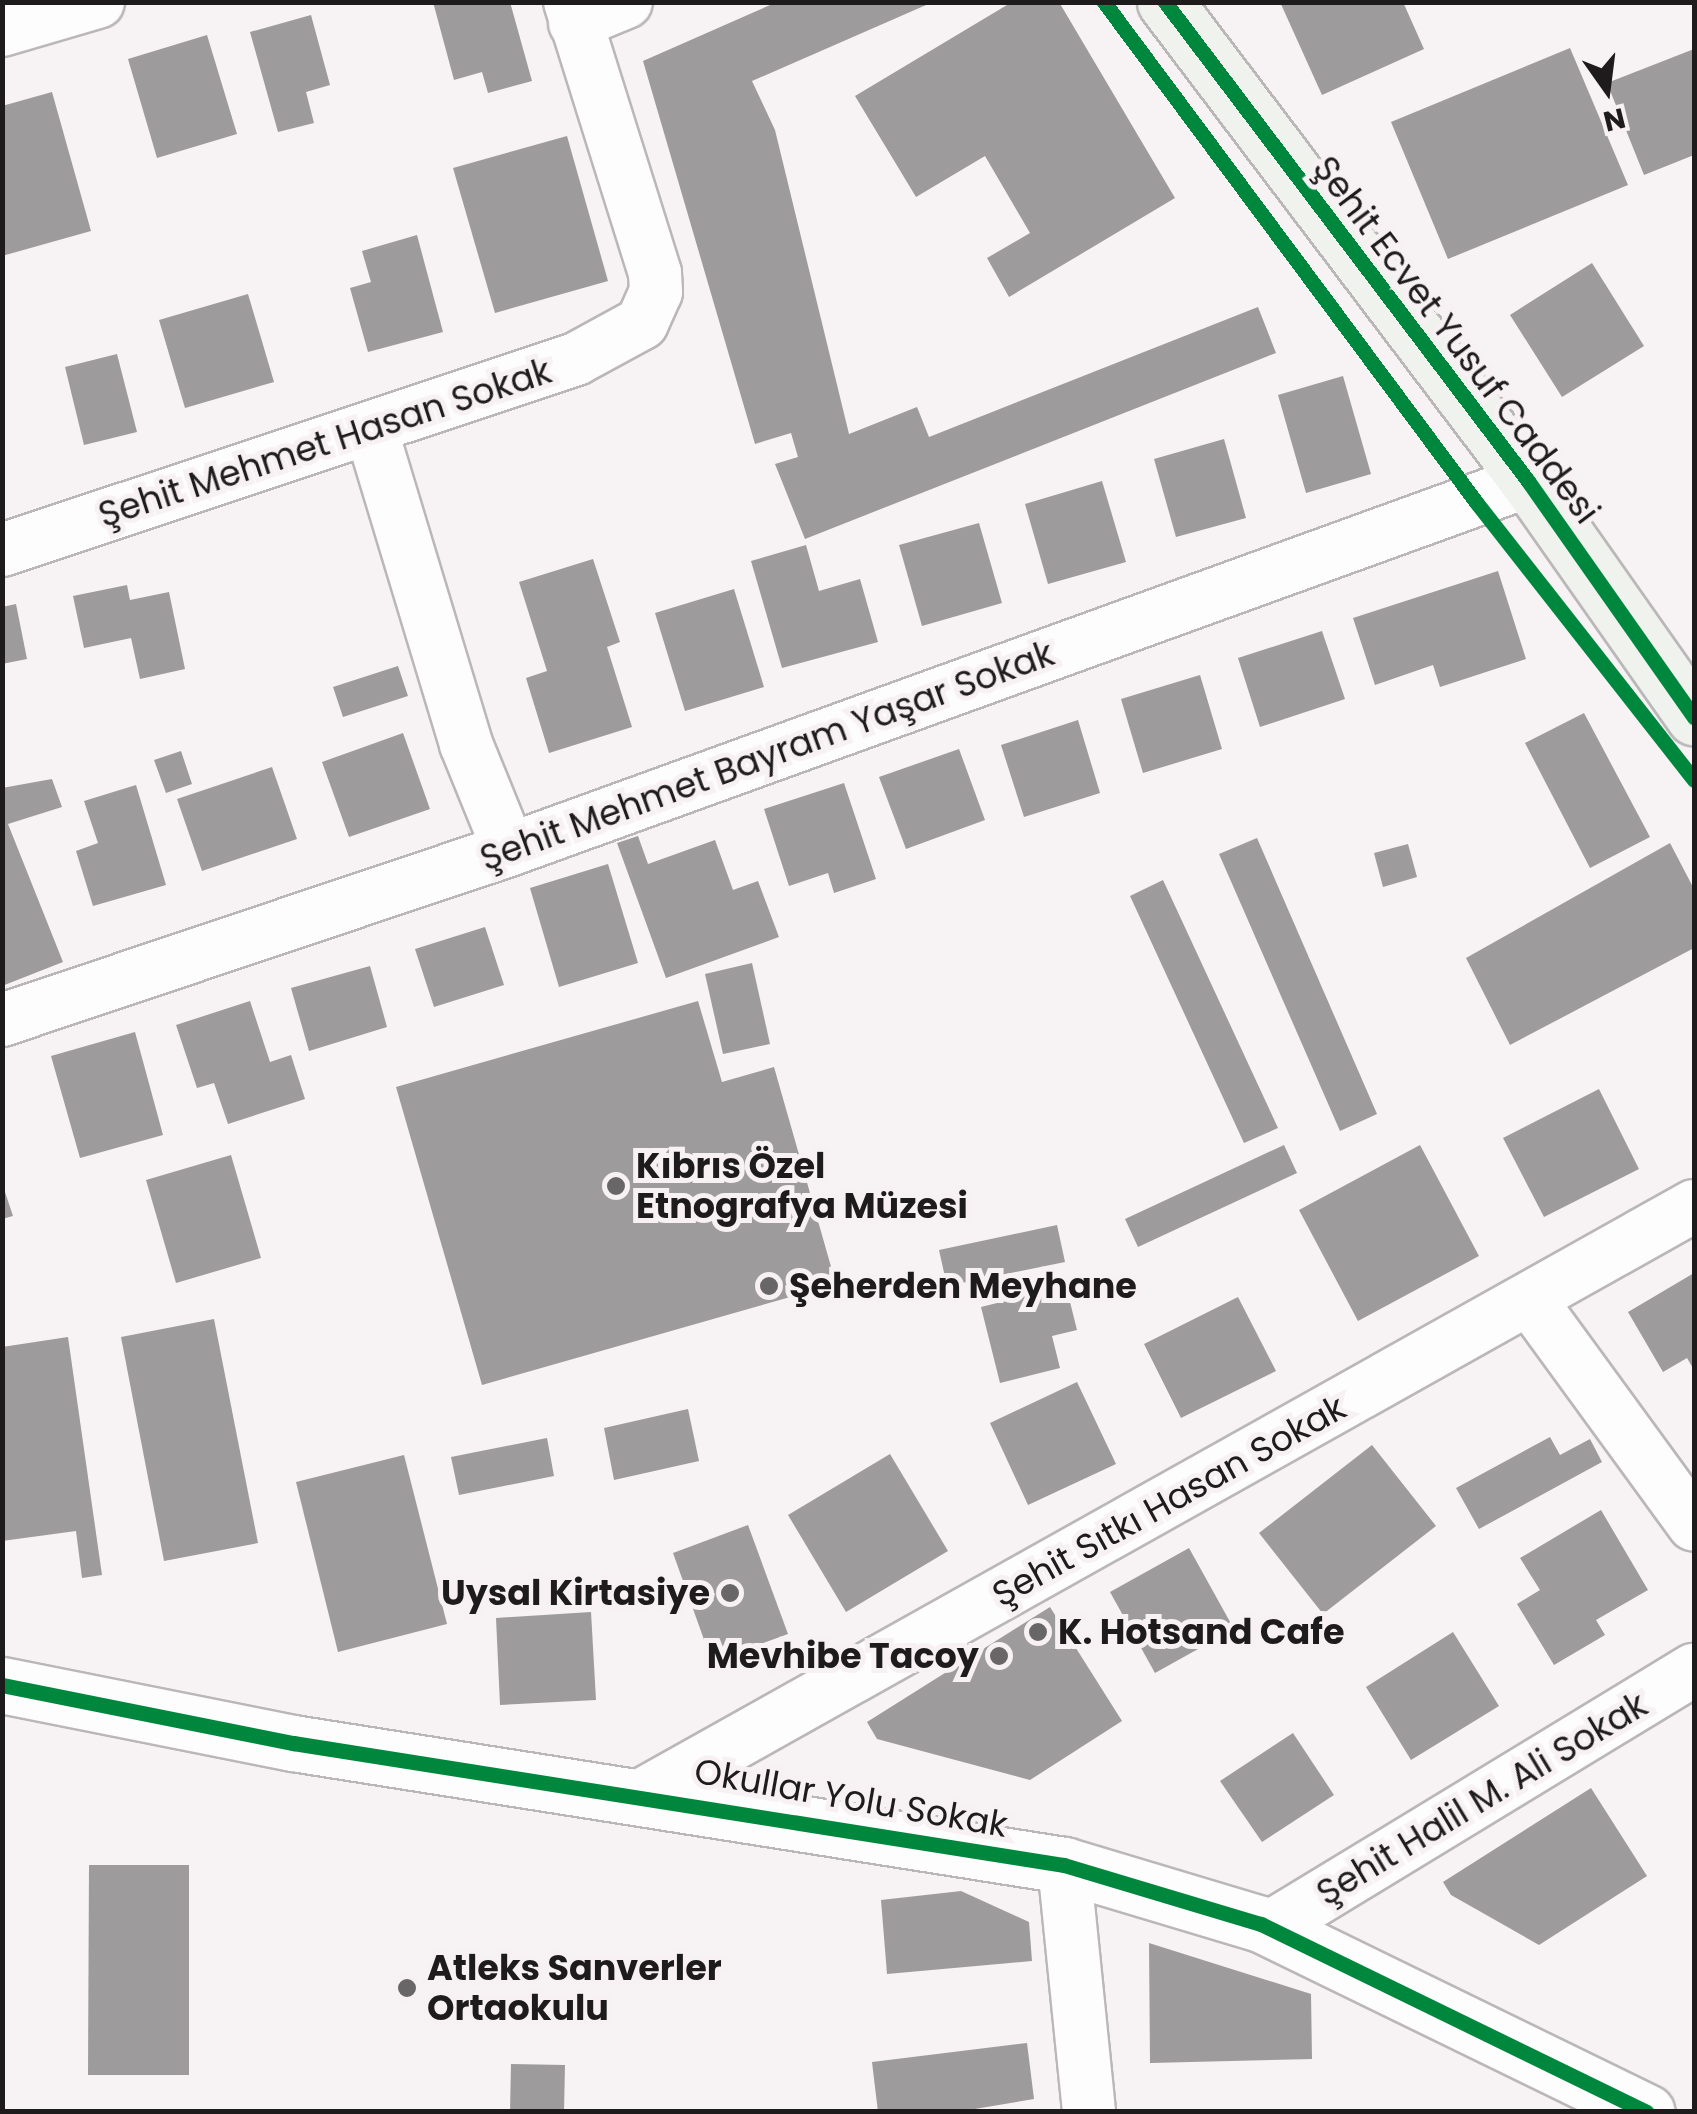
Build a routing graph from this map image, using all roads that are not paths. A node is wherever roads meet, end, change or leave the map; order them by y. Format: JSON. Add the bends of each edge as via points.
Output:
{"nodes":[{"id":1,"x":98,"y":2,"type":"edge"},
{"id":2,"x":626,"y":2,"type":"edge"},
{"id":3,"x":1165,"y":2,"type":"edge"},
{"id":4,"x":572,"y":12,"type":"edge"},
{"id":5,"x":2,"y":30,"type":"edge"},
{"id":6,"x":371,"y":429,"type":"junction"},
{"id":7,"x":1528,"y":482,"type":"junction"},
{"id":8,"x":2,"y":550,"type":"edge"},
{"id":9,"x":1694,"y":718,"type":"edge"},
{"id":10,"x":509,"y":850,"type":"junction"},
{"id":11,"x":2,"y":1020,"type":"edge"},
{"id":12,"x":1694,"y":1206,"type":"edge"},
{"id":13,"x":1530,"y":1300,"type":"junction"},
{"id":14,"x":1694,"y":1525,"type":"edge"},
{"id":15,"x":1694,"y":1670,"type":"edge"},
{"id":16,"x":2,"y":1685,"type":"edge"},
{"id":17,"x":644,"y":1794,"type":"junction"},
{"id":18,"x":1064,"y":1865,"type":"junction"},
{"id":19,"x":1269,"y":1928,"type":"junction"},
{"id":20,"x":1090,"y":2112,"type":"edge"},
{"id":21,"x":1648,"y":2112,"type":"edge"}],
"edges":[{"from":1,"to":5,"type":"street"},
{"from":2,"to":4,"type":"street"},
{"from":3,"to":7,"type":"main road","name":"Şehit Ecvet Yusuf Caddesi"},
{"from":4,"to":6,"type":"street","name":"Şehit Mehmet Hasan Sokak","via":[[654,272],[656,292],[642,323],[576,359]]},
{"from":6,"to":8,"type":"street","name":"Şehit Mehmet Hasan Sokak"},
{"from":6,"to":10,"type":"street","via":[[466,744]]},
{"from":7,"to":9,"type":"main road","name":"Şehit Ecvet Yusuf Caddesi"},
{"from":7,"to":10,"type":"street","name":"Şehit Mehmet Bayram Yaşar Sokak"},
{"from":10,"to":11,"type":"street","name":"Şehit Mehmet Bayram Yaşar Sokak"},
{"from":12,"to":13,"type":"street","name":"Şehit Sıtkı Hasan Sokak"},
{"from":13,"to":14,"type":"street"},
{"from":13,"to":17,"type":"street","name":"Şehit Sıtkı Hasan Sokak"},
{"from":15,"to":19,"type":"street","name":"Şehit Halil M. Ali Sokak"},
{"from":16,"to":17,"type":"street","name":"Okullar Yolu Sokak","via":[[294,1743]]},
{"from":17,"to":18,"type":"street","name":"Okullar Yolu Sokak"},
{"from":18,"to":19,"type":"street","name":"Okullar Yolu Sokak"},
{"from":18,"to":20,"type":"street"},
{"from":19,"to":21,"type":"street","name":"Okullar Yolu Sokak"}]}
